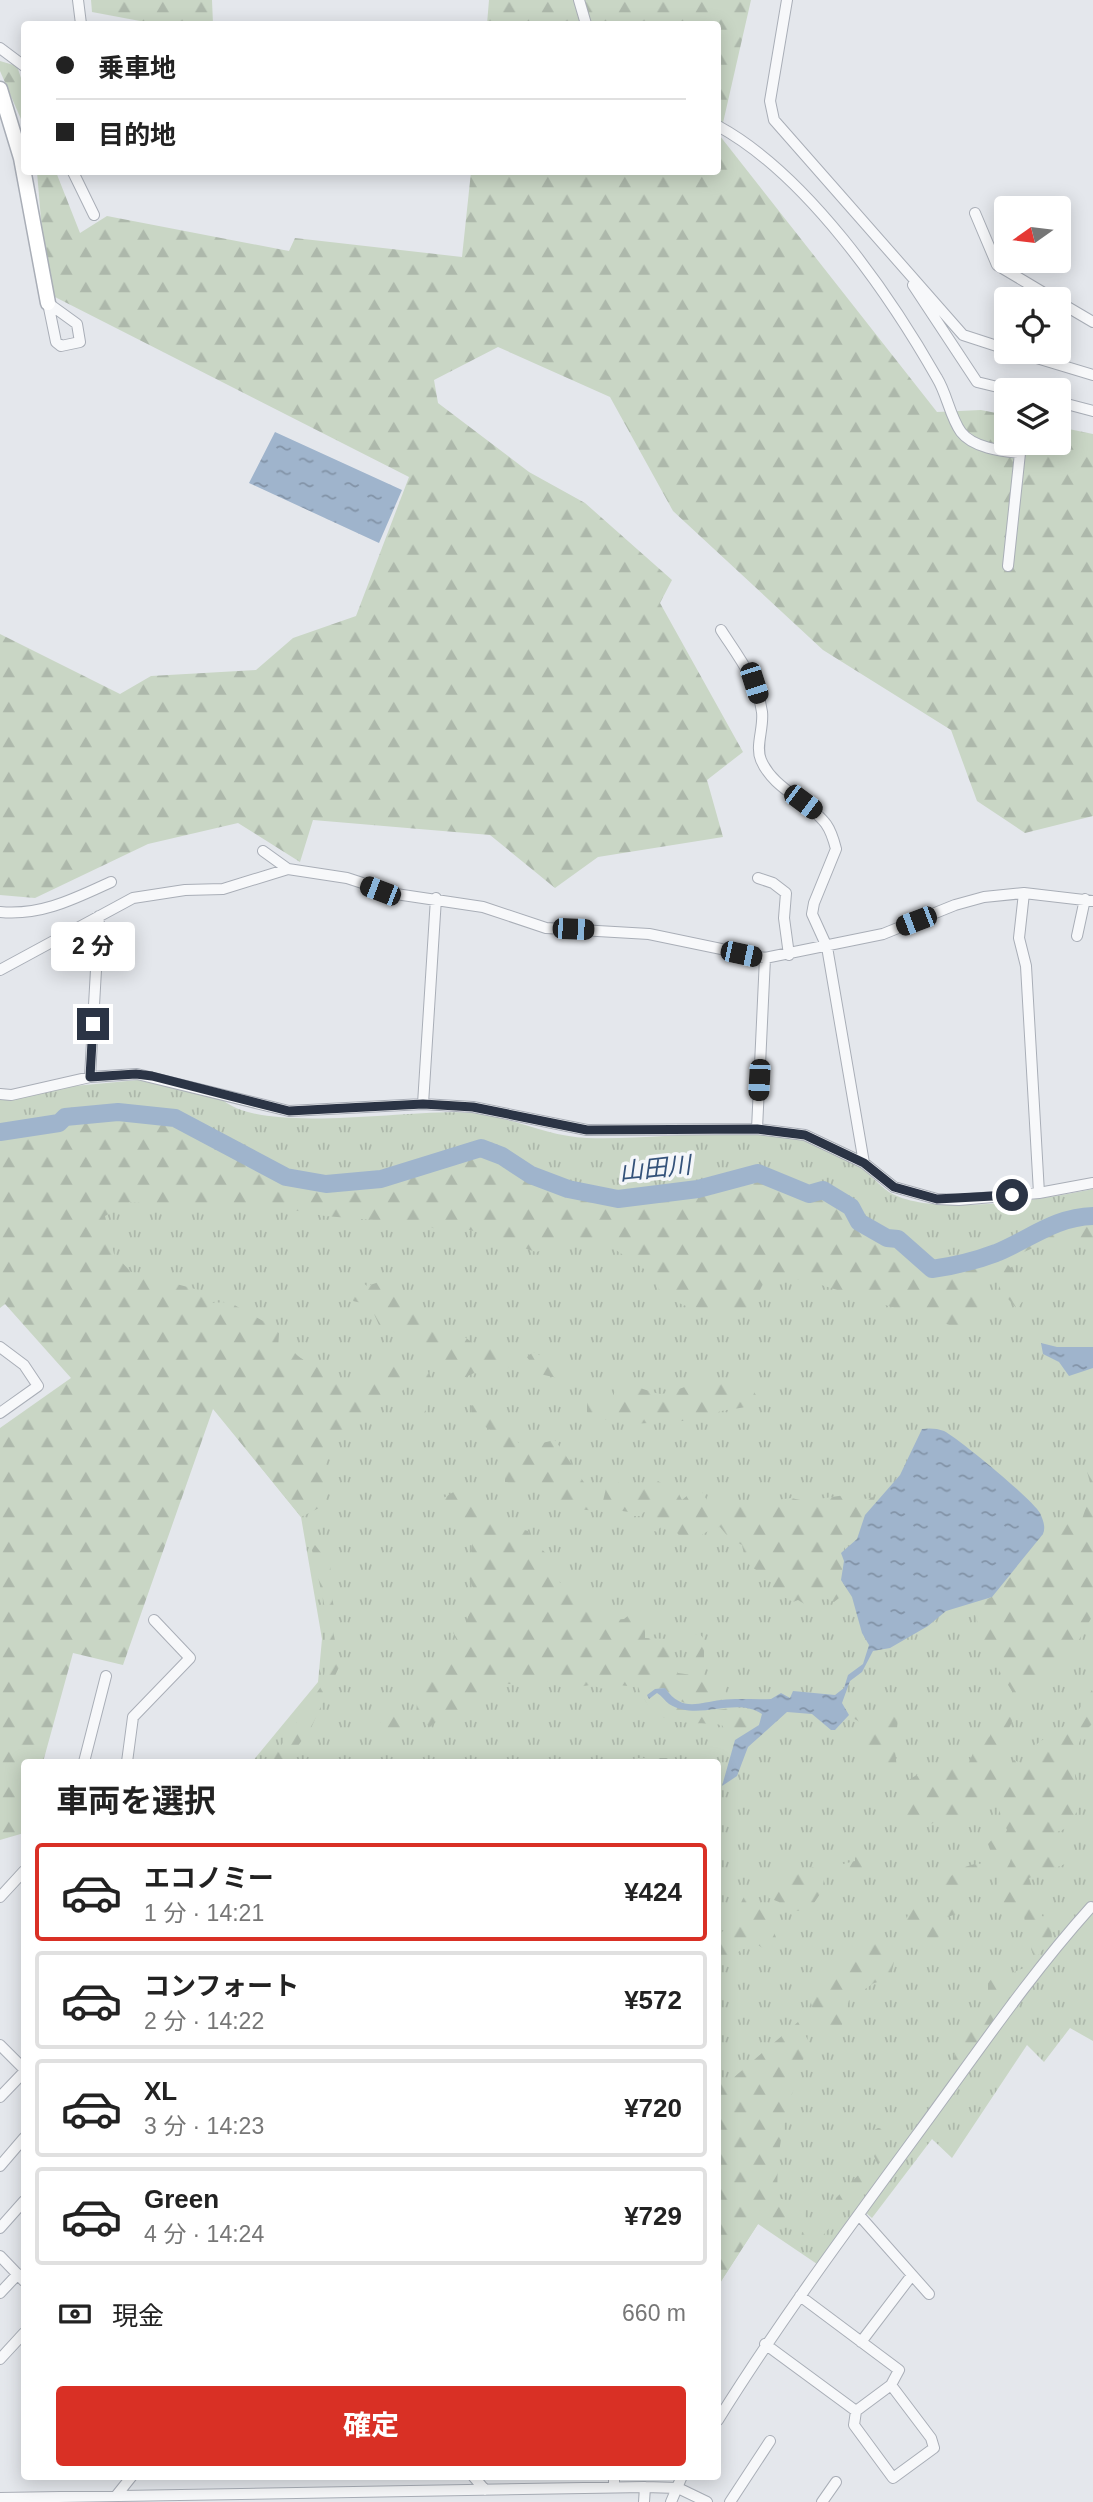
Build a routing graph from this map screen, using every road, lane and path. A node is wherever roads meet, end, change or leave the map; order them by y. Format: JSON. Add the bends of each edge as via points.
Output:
{"nodes":[{"id":1,"x":78,"y":0,"type":"edge"},
{"id":2,"x":579,"y":0,"type":"edge"},
{"id":3,"x":787,"y":0,"type":"edge"},
{"id":4,"x":81,"y":21,"type":"edge"},
{"id":5,"x":585,"y":21,"type":"edge"},
{"id":6,"x":0,"y":48,"type":"edge"},
{"id":7,"x":21,"y":64,"type":"edge"},
{"id":8,"x":0,"y":89,"type":"edge"},
{"id":9,"x":721,"y":128,"type":"edge"},
{"id":10,"x":21,"y":158,"type":"edge"},
{"id":11,"x":24,"y":175,"type":"edge"},
{"id":12,"x":74,"y":175,"type":"edge"},
{"id":13,"x":975,"y":213,"type":"dead end"},
{"id":14,"x":94,"y":215,"type":"dead end"},
{"id":15,"x":889,"y":250,"type":"junction"},
{"id":16,"x":1035,"y":287,"type":"edge"},
{"id":17,"x":48,"y":303,"type":"junction"},
{"id":18,"x":1071,"y":309,"type":"edge"},
{"id":19,"x":1093,"y":322,"type":"edge"},
{"id":20,"x":994,"y":345,"type":"edge"},
{"id":21,"x":1057,"y":364,"type":"edge"},
{"id":22,"x":1093,"y":375,"type":"edge"},
{"id":23,"x":994,"y":386,"type":"edge"},
{"id":24,"x":1071,"y":405,"type":"edge"},
{"id":25,"x":1093,"y":411,"type":"edge"},
{"id":26,"x":1008,"y":566,"type":"dead end"},
{"id":27,"x":721,"y":630,"type":"dead end"},
{"id":28,"x":263,"y":851,"type":"dead end"},
{"id":29,"x":288,"y":869,"type":"junction"},
{"id":30,"x":758,"y":877,"type":"dead end"},
{"id":31,"x":111,"y":882,"type":"dead end"},
{"id":32,"x":1024,"y":893,"type":"junction"},
{"id":33,"x":436,"y":898,"type":"junction"},
{"id":34,"x":1089,"y":900,"type":"edge"},
{"id":35,"x":0,"y":912,"type":"edge"},
{"id":36,"x":99,"y":916,"type":"junction"},
{"id":37,"x":1077,"y":936,"type":"dead end"},
{"id":38,"x":828,"y":947,"type":"junction"},
{"id":39,"x":789,"y":955,"type":"junction"},
{"id":40,"x":765,"y":958,"type":"junction"},
{"id":41,"x":0,"y":970,"type":"edge"},
{"id":42,"x":90,"y":1077,"type":"junction"},
{"id":43,"x":0,"y":1094,"type":"edge"},
{"id":44,"x":423,"y":1104,"type":"junction"},
{"id":45,"x":757,"y":1129,"type":"junction"},
{"id":46,"x":864,"y":1163,"type":"junction"},
{"id":47,"x":1093,"y":1183,"type":"edge"},
{"id":48,"x":1039,"y":1193,"type":"junction"},
{"id":49,"x":0,"y":1347,"type":"edge"},
{"id":50,"x":0,"y":1413,"type":"edge"},
{"id":51,"x":154,"y":1620,"type":"dead end"},
{"id":52,"x":106,"y":1676,"type":"dead end"},
{"id":53,"x":85,"y":1759,"type":"edge"},
{"id":54,"x":127,"y":1759,"type":"edge"},
{"id":55,"x":21,"y":1874,"type":"edge"},
{"id":56,"x":0,"y":1897,"type":"edge"},
{"id":57,"x":1091,"y":1907,"type":"edge"},
{"id":58,"x":0,"y":2045,"type":"edge"},
{"id":59,"x":21,"y":2068,"type":"edge"},
{"id":60,"x":21,"y":2074,"type":"edge"},
{"id":61,"x":0,"y":2097,"type":"edge"},
{"id":62,"x":21,"y":2142,"type":"edge"},
{"id":63,"x":0,"y":2166,"type":"edge"},
{"id":64,"x":21,"y":2204,"type":"edge"},
{"id":65,"x":859,"y":2215,"type":"junction"},
{"id":66,"x":0,"y":2228,"type":"edge"},
{"id":67,"x":0,"y":2256,"type":"edge"},
{"id":68,"x":912,"y":2275,"type":"junction"},
{"id":69,"x":21,"y":2277,"type":"edge"},
{"id":70,"x":0,"y":2293,"type":"edge"},
{"id":71,"x":929,"y":2294,"type":"dead end"},
{"id":72,"x":800,"y":2296,"type":"junction"},
{"id":73,"x":21,"y":2336,"type":"edge"},
{"id":74,"x":861,"y":2342,"type":"junction"},
{"id":75,"x":765,"y":2344,"type":"junction"},
{"id":76,"x":0,"y":2359,"type":"edge"},
{"id":77,"x":891,"y":2385,"type":"junction"},
{"id":78,"x":856,"y":2411,"type":"junction"},
{"id":79,"x":721,"y":2415,"type":"edge"},
{"id":80,"x":770,"y":2441,"type":"dead end"},
{"id":81,"x":129,"y":2480,"type":"edge"},
{"id":82,"x":476,"y":2480,"type":"edge"},
{"id":83,"x":681,"y":2480,"type":"edge"},
{"id":84,"x":614,"y":2482,"type":"edge"},
{"id":85,"x":836,"y":2482,"type":"dead end"},
{"id":86,"x":645,"y":2487,"type":"junction"},
{"id":87,"x":678,"y":2488,"type":"junction"},
{"id":88,"x":485,"y":2490,"type":"junction"},
{"id":89,"x":116,"y":2496,"type":"junction"},
{"id":90,"x":440,"y":2497,"type":"edge"},
{"id":91,"x":0,"y":2498,"type":"edge"},
{"id":92,"x":321,"y":2498,"type":"edge"},
{"id":93,"x":141,"y":2499,"type":"edge"},
{"id":94,"x":69,"y":2500,"type":"edge"},
{"id":95,"x":644,"y":2502,"type":"edge"},
{"id":96,"x":671,"y":2502,"type":"edge"},
{"id":97,"x":707,"y":2502,"type":"edge"},
{"id":98,"x":730,"y":2502,"type":"edge"},
{"id":99,"x":822,"y":2502,"type":"edge"}],
"edges":[{"from":1,"to":4,"type":"street"},
{"from":2,"to":5,"type":"street"},
{"from":3,"to":15,"type":"street","via":[[770,102],[774,120]]},
{"from":6,"to":7,"type":"street"},
{"from":8,"to":10,"type":"street"},
{"from":9,"to":26,"type":"street","via":[[766,160],[821,214],[881,285],[939,381],[961,433],[991,450],[1020,453]]},
{"from":11,"to":17,"type":"street"},
{"from":12,"to":14,"type":"street"},
{"from":13,"to":16,"type":"street","via":[[997,265]]},
{"from":15,"to":20,"type":"street","via":[[963,335]]},
{"from":15,"to":23,"type":"street","via":[[976,382]]},
{"from":17,"to":17,"type":"street","via":[[76,324],[80,342],[61,346],[56,342]]},
{"from":18,"to":19,"type":"street"},
{"from":21,"to":22,"type":"street"},
{"from":24,"to":25,"type":"street"},
{"from":27,"to":38,"type":"street","via":[[754,683],[762,713],[760,758],[769,775],[829,827],[836,849],[813,914]]},
{"from":28,"to":29,"type":"street"},
{"from":29,"to":33,"type":"street","via":[[347,878],[396,894]]},
{"from":29,"to":36,"type":"street","via":[[223,889],[149,894]]},
{"from":30,"to":39,"type":"street","via":[[786,893]]},
{"from":31,"to":35,"type":"street","via":[[47,909]]},
{"from":32,"to":34,"type":"street"},
{"from":32,"to":38,"type":"street","via":[[971,900],[883,934]]},
{"from":32,"to":48,"type":"street","via":[[1019,938],[1026,966]]},
{"from":33,"to":40,"type":"street","via":[[483,906],[546,928],[649,934]]},
{"from":33,"to":44,"type":"street"},
{"from":34,"to":37,"type":"street"},
{"from":36,"to":41,"type":"street"},
{"from":36,"to":42,"type":"street"},
{"from":38,"to":39,"type":"street"},
{"from":38,"to":46,"type":"street"},
{"from":39,"to":40,"type":"street"},
{"from":40,"to":45,"type":"street"},
{"from":42,"to":43,"type":"street"},
{"from":42,"to":44,"type":"street","via":[[152,1076],[289,1111]]},
{"from":44,"to":45,"type":"street","via":[[473,1107],[587,1130]]},
{"from":45,"to":46,"type":"street","via":[[805,1135]]},
{"from":46,"to":48,"type":"street","via":[[894,1187],[937,1199]]},
{"from":47,"to":48,"type":"street"},
{"from":49,"to":50,"type":"street","via":[[24,1365],[37,1387]]},
{"from":51,"to":54,"type":"street","via":[[190,1658],[133,1717]]},
{"from":52,"to":53,"type":"street"},
{"from":55,"to":56,"type":"street"},
{"from":57,"to":65,"type":"street","via":[[1058,1944]]},
{"from":58,"to":59,"type":"street"},
{"from":60,"to":61,"type":"street"},
{"from":62,"to":63,"type":"street"},
{"from":64,"to":66,"type":"street"},
{"from":65,"to":68,"type":"street"},
{"from":65,"to":72,"type":"street"},
{"from":67,"to":69,"type":"street"},
{"from":68,"to":71,"type":"street"},
{"from":68,"to":74,"type":"street"},
{"from":69,"to":70,"type":"street"},
{"from":72,"to":74,"type":"street"},
{"from":72,"to":75,"type":"street"},
{"from":73,"to":76,"type":"street"},
{"from":74,"to":77,"type":"street","via":[[899,2370]]},
{"from":75,"to":78,"type":"street"},
{"from":75,"to":79,"type":"street"},
{"from":77,"to":78,"type":"street"},
{"from":77,"to":78,"type":"street","via":[[932,2438],[934,2448],[893,2478],[853,2425]]},
{"from":80,"to":98,"type":"street"},
{"from":81,"to":89,"type":"street"},
{"from":82,"to":88,"type":"street"},
{"from":83,"to":87,"type":"street"},
{"from":84,"to":86,"type":"street"},
{"from":84,"to":88,"type":"street"},
{"from":85,"to":99,"type":"street"},
{"from":86,"to":87,"type":"street"},
{"from":86,"to":95,"type":"street"},
{"from":87,"to":96,"type":"street"},
{"from":87,"to":97,"type":"street"},
{"from":88,"to":90,"type":"street"},
{"from":89,"to":93,"type":"street"},
{"from":89,"to":94,"type":"street"},
{"from":90,"to":92,"type":"street"},
{"from":91,"to":94,"type":"street"},
{"from":92,"to":93,"type":"street"}]}
